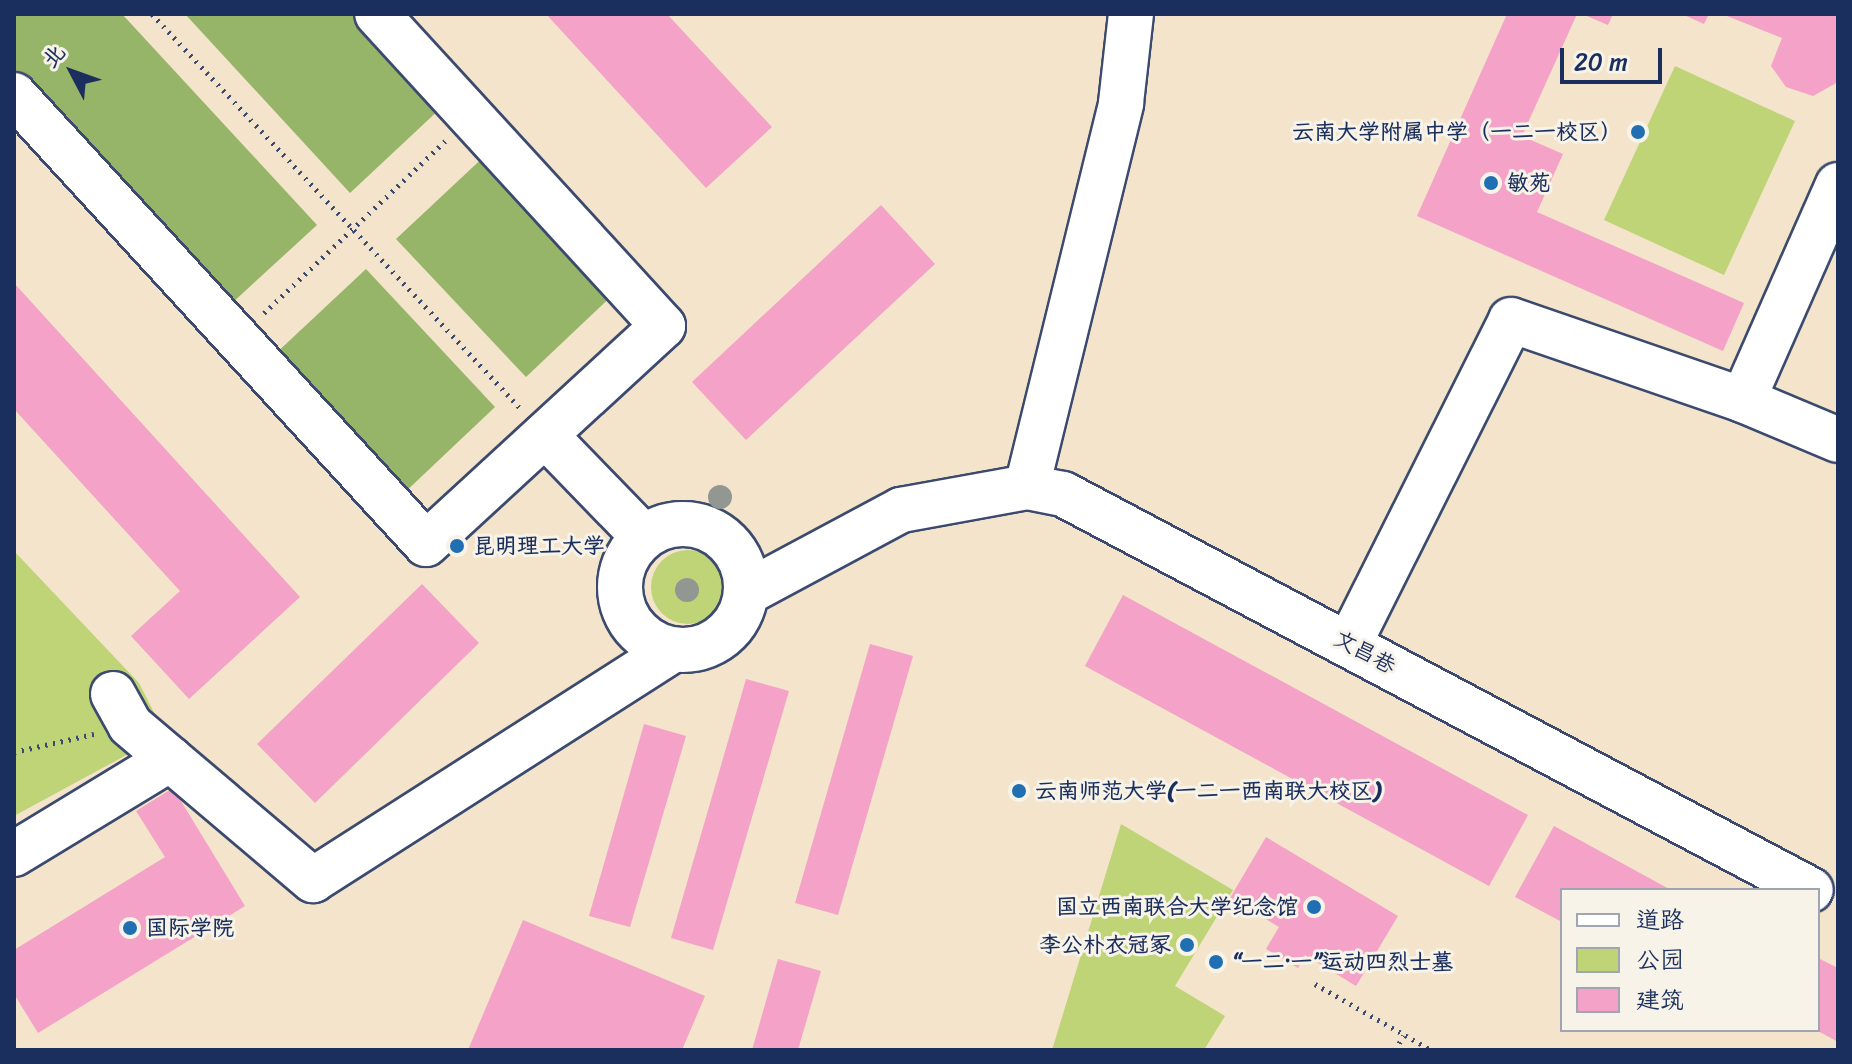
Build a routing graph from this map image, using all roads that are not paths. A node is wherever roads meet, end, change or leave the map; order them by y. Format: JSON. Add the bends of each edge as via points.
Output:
{"nodes":[{"id":1,"x":377,"y":14,"type":"edge"},
{"id":2,"x":1131,"y":14,"type":"edge"},
{"id":3,"x":14,"y":95,"type":"edge"},
{"id":4,"x":1838,"y":185,"type":"edge"},
{"id":5,"x":1743,"y":400,"type":"junction"},
{"id":6,"x":545,"y":435,"type":"junction"},
{"id":7,"x":1838,"y":440,"type":"edge"},
{"id":8,"x":1027,"y":487,"type":"junction"},
{"id":9,"x":644,"y":537,"type":"junction"},
{"id":10,"x":746,"y":593,"type":"junction"},
{"id":11,"x":1349,"y":644,"type":"junction"},
{"id":12,"x":673,"y":650,"type":"junction"},
{"id":13,"x":121,"y":710,"type":"road end"},
{"id":14,"x":170,"y":759,"type":"junction"},
{"id":15,"x":14,"y":854,"type":"edge"},
{"id":16,"x":1807,"y":888,"type":"edge"},
{"id":17,"x":1820,"y":895,"type":"edge"},
{"id":18,"x":1838,"y":904,"type":"edge"}],
"edges":[{"from":1,"to":6,"type":"street","via":[[663,326]]},
{"from":2,"to":8,"type":"street","via":[[1121,103]]},
{"from":3,"to":6,"type":"street","via":[[426,544]]},
{"from":4,"to":5,"type":"street"},
{"from":5,"to":7,"type":"street"},
{"from":5,"to":11,"type":"street","via":[[1511,320]]},
{"from":6,"to":9,"type":"street"},
{"from":8,"to":10,"type":"street","name":"文昌巷","via":[[901,510]]},
{"from":8,"to":11,"type":"street","name":"文昌巷","via":[[1090,505]]},
{"from":9,"to":10,"type":"street","via":[[683,524],[722,537],[736,553]]},
{"from":9,"to":12,"type":"street","via":[[622,573],[625,614],[654,644]]},
{"from":10,"to":12,"type":"street","via":[[735,621],[713,643]]},
{"from":11,"to":16,"type":"street","name":"文昌巷"},
{"from":12,"to":14,"type":"street","via":[[313,880]]},
{"from":13,"to":14,"type":"street"},
{"from":14,"to":15,"type":"street"},
{"from":17,"to":18,"type":"street"}]}
